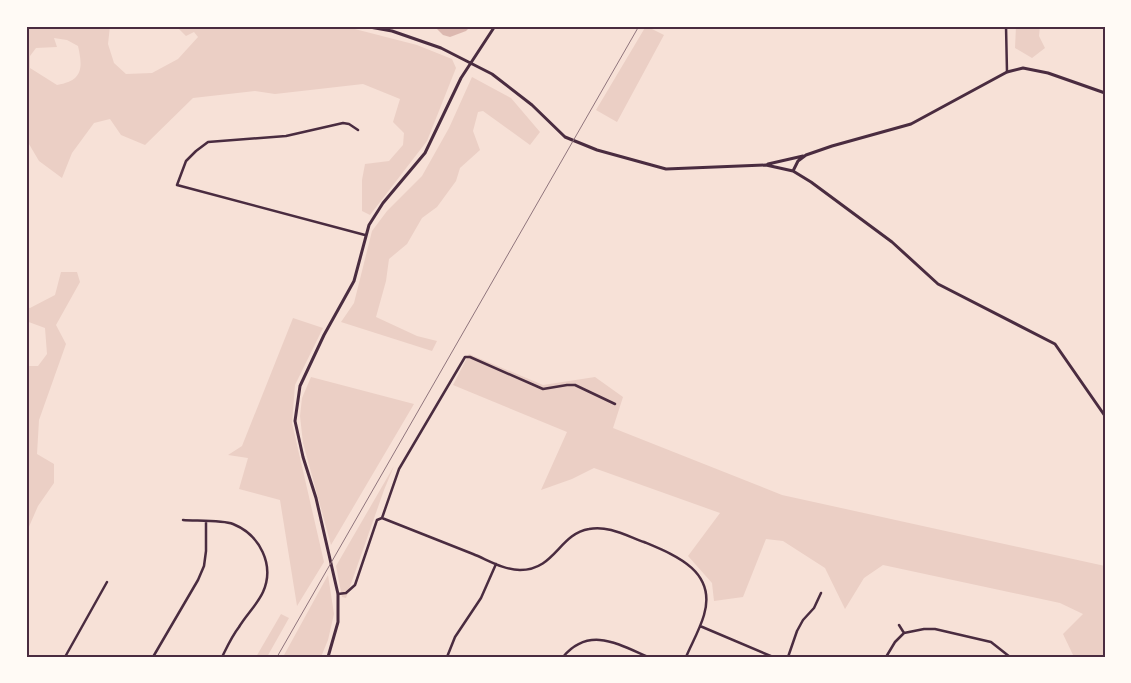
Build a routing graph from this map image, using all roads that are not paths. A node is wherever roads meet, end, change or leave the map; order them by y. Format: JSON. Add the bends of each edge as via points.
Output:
{"nodes":[{"id":1,"x":364,"y":26,"type":"edge"},
{"id":2,"x":495,"y":26,"type":"edge"},
{"id":3,"x":1006,"y":26,"type":"edge"},
{"id":4,"x":471,"y":64,"type":"junction"},
{"id":5,"x":1007,"y":72,"type":"junction"},
{"id":6,"x":1105,"y":93,"type":"edge"},
{"id":7,"x":358,"y":130,"type":"dead end"},
{"id":8,"x":806,"y":155,"type":"junction"},
{"id":9,"x":766,"y":165,"type":"junction"},
{"id":10,"x":793,"y":171,"type":"junction"},
{"id":11,"x":365,"y":235,"type":"junction"},
{"id":12,"x":615,"y":404,"type":"dead end"},
{"id":13,"x":1105,"y":416,"type":"edge"},
{"id":14,"x":382,"y":518,"type":"junction"},
{"id":15,"x":183,"y":520,"type":"dead end"},
{"id":16,"x":206,"y":522,"type":"junction"},
{"id":17,"x":496,"y":564,"type":"junction"},
{"id":18,"x":107,"y":582,"type":"dead end"},
{"id":19,"x":821,"y":592,"type":"dead end"},
{"id":20,"x":338,"y":594,"type":"junction"},
{"id":21,"x":899,"y":625,"type":"dead end"},
{"id":22,"x":700,"y":626,"type":"junction"},
{"id":23,"x":904,"y":633,"type":"junction"},
{"id":24,"x":66,"y":657,"type":"edge"},
{"id":25,"x":153,"y":657,"type":"edge"},
{"id":26,"x":222,"y":657,"type":"edge"},
{"id":27,"x":328,"y":657,"type":"edge"},
{"id":28,"x":447,"y":657,"type":"edge"},
{"id":29,"x":563,"y":657,"type":"edge"},
{"id":30,"x":648,"y":657,"type":"edge"},
{"id":31,"x":686,"y":657,"type":"edge"},
{"id":32,"x":773,"y":657,"type":"edge"},
{"id":33,"x":788,"y":657,"type":"edge"},
{"id":34,"x":886,"y":657,"type":"edge"},
{"id":35,"x":1010,"y":657,"type":"edge"}],
"edges":[{"from":1,"to":4,"type":"main road","via":[[392,31],[441,48]]},
{"from":2,"to":4,"type":"main road"},
{"from":3,"to":5,"type":"street"},
{"from":4,"to":9,"type":"main road","via":[[492,74],[532,105],[565,137],[598,150],[666,169]]},
{"from":4,"to":11,"type":"main road","via":[[425,153],[383,203]]},
{"from":5,"to":6,"type":"main road","via":[[1023,68],[1048,73]]},
{"from":5,"to":8,"type":"main road","via":[[911,124]]},
{"from":7,"to":11,"type":"street","via":[[343,123],[286,136],[208,142],[186,161],[177,185]]},
{"from":8,"to":9,"type":"main road"},
{"from":8,"to":10,"type":"main road"},
{"from":9,"to":10,"type":"main road"},
{"from":10,"to":13,"type":"main road","via":[[892,242],[938,284],[1055,344]]},
{"from":11,"to":20,"type":"main road","via":[[354,281],[300,386],[295,421]]},
{"from":12,"to":14,"type":"street","via":[[575,385],[543,389],[465,357],[399,469]]},
{"from":14,"to":17,"type":"street"},
{"from":14,"to":20,"type":"street","via":[[377,520],[355,584],[346,593]]},
{"from":15,"to":16,"type":"street"},
{"from":16,"to":25,"type":"street","via":[[204,566]]},
{"from":16,"to":26,"type":"street","via":[[231,523],[243,530],[263,551],[267,566],[262,593]]},
{"from":17,"to":22,"type":"street","via":[[519,570],[536,567],[555,555],[568,538],[577,533],[589,528],[610,530],[667,552],[691,566],[705,589],[706,602]]},
{"from":17,"to":28,"type":"street","via":[[481,598],[455,637]]},
{"from":18,"to":24,"type":"street"},
{"from":19,"to":33,"type":"street","via":[[797,631]]},
{"from":20,"to":27,"type":"main road","via":[[338,622]]},
{"from":21,"to":23,"type":"street"},
{"from":22,"to":31,"type":"street"},
{"from":22,"to":32,"type":"street"},
{"from":23,"to":34,"type":"street"},
{"from":23,"to":35,"type":"street","via":[[935,629],[991,642]]},
{"from":29,"to":30,"type":"street","via":[[585,641],[604,639]]}]}
